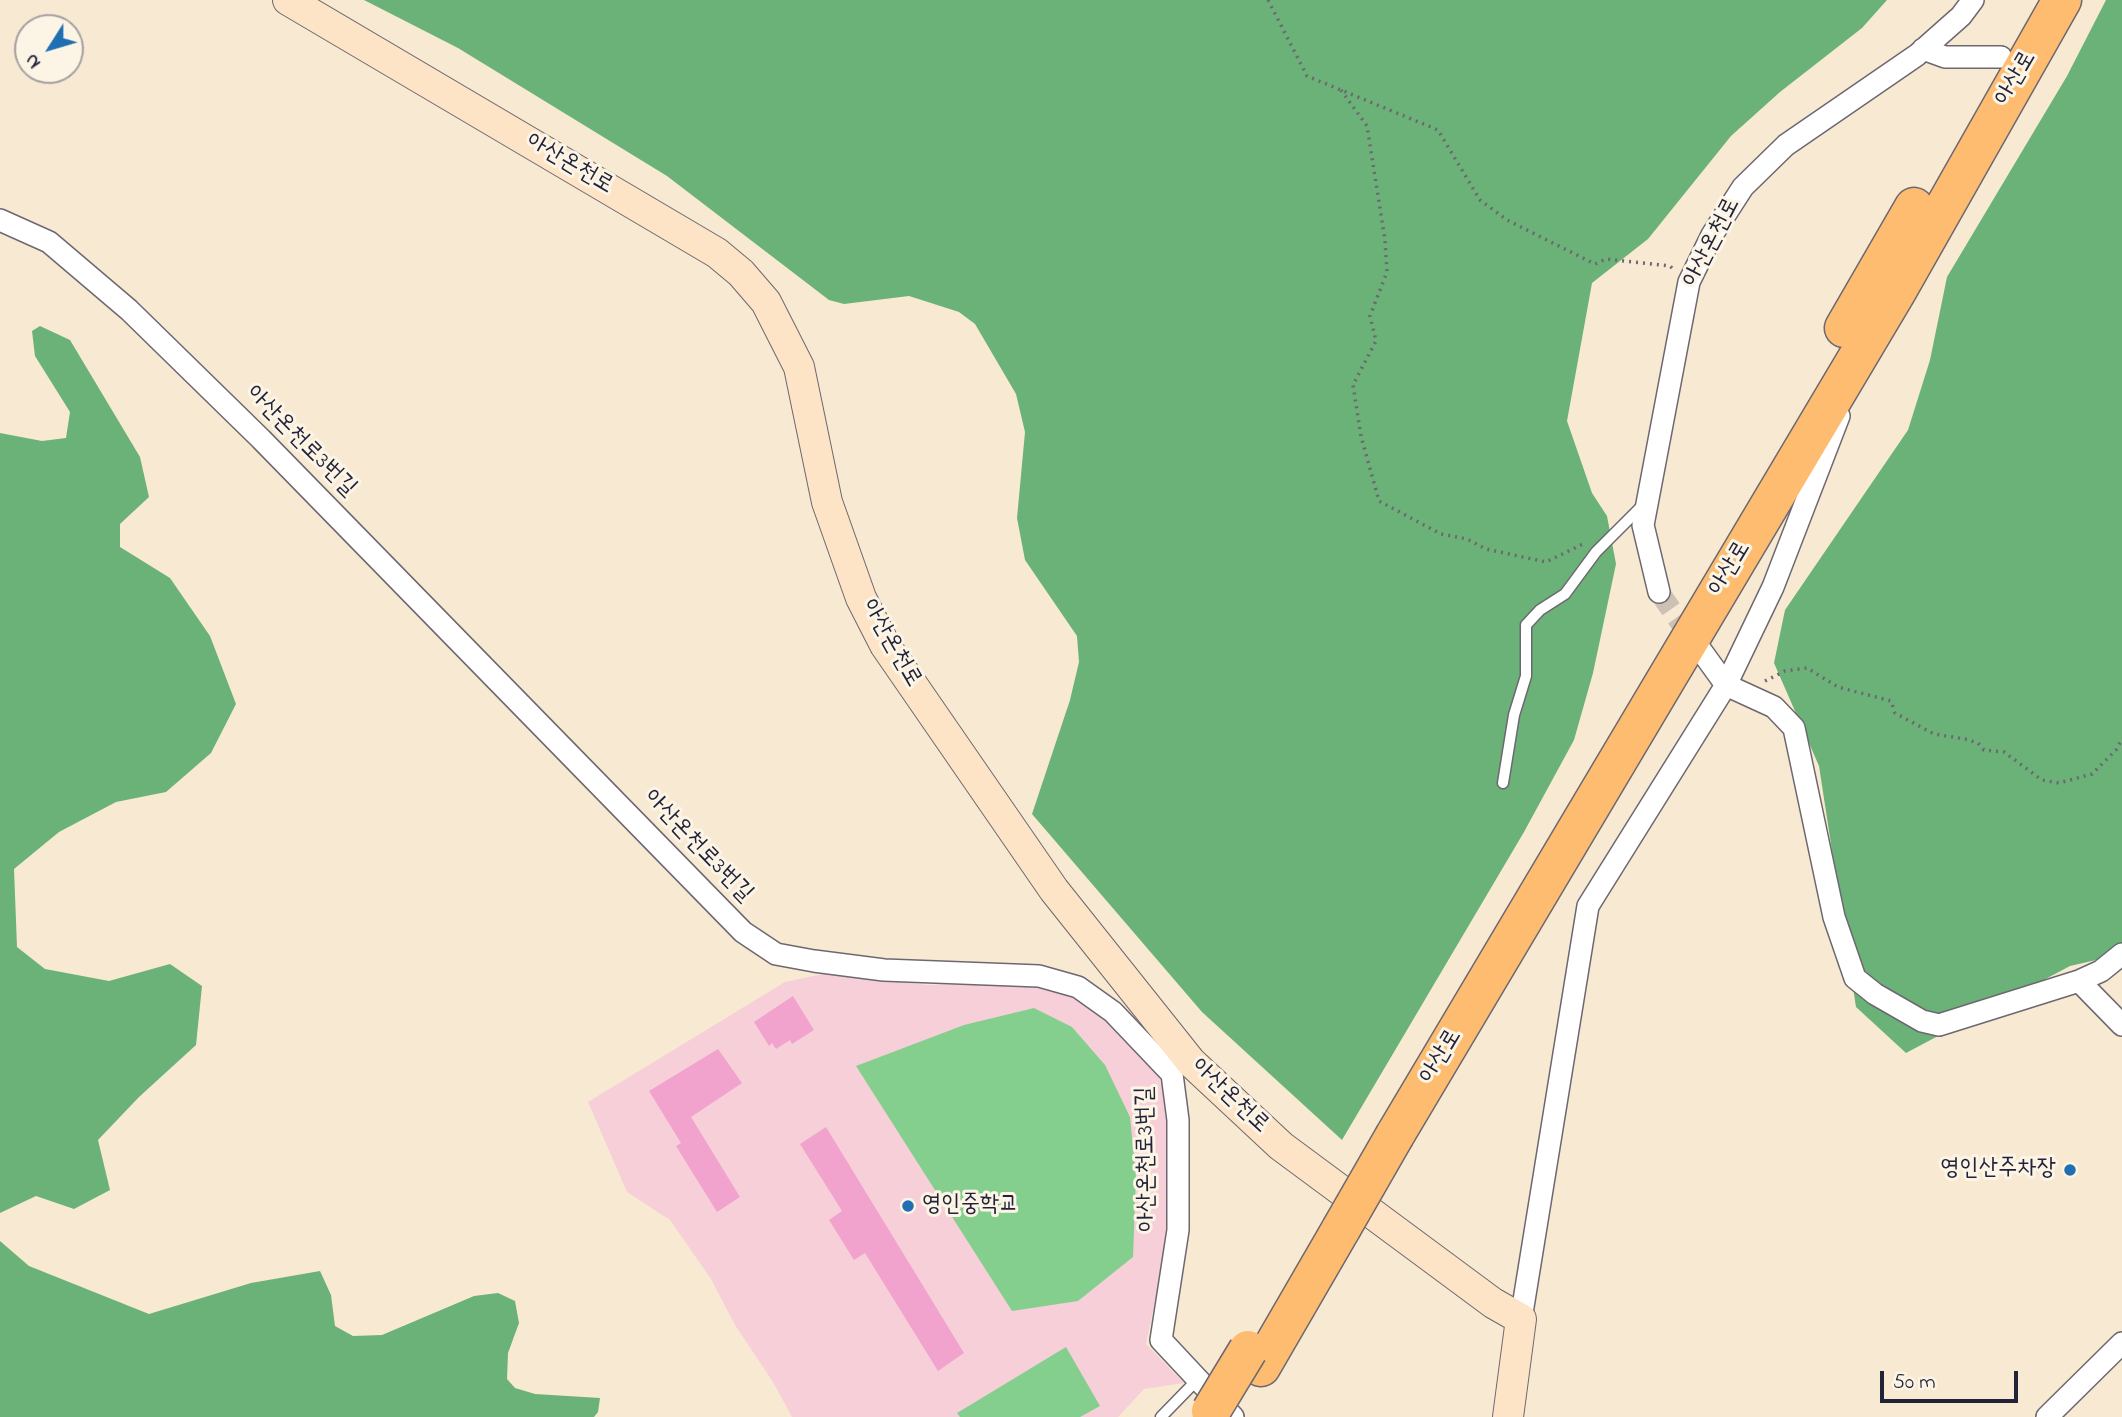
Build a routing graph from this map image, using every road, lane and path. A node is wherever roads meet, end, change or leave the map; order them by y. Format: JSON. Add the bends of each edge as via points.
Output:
{"nodes":[{"id":1,"x":288,"y":0,"type":"edge"},
{"id":2,"x":1268,"y":0,"type":"edge"},
{"id":3,"x":1973,"y":0,"type":"edge"},
{"id":4,"x":2035,"y":0,"type":"edge"},
{"id":5,"x":2062,"y":0,"type":"edge"},
{"id":6,"x":1923,"y":49,"type":"junction"},
{"id":7,"x":2001,"y":57,"type":"junction"},
{"id":8,"x":1341,"y":90,"type":"junction"},
{"id":9,"x":0,"y":220,"type":"edge"},
{"id":10,"x":1689,"y":282,"type":"junction"},
{"id":11,"x":1897,"y":291,"type":"junction"},
{"id":12,"x":1648,"y":499,"type":"junction"},
{"id":13,"x":1591,"y":539,"type":"dead end"},
{"id":14,"x":1659,"y":592,"type":"tunnel mouth"},
{"id":15,"x":1700,"y":649,"type":"tunnel mouth"},
{"id":16,"x":1726,"y":685,"type":"junction"},
{"id":17,"x":1747,"y":695,"type":"junction"},
{"id":18,"x":2122,"y":739,"type":"edge"},
{"id":19,"x":1503,"y":783,"type":"dead end"},
{"id":20,"x":2122,"y":954,"type":"edge"},
{"id":21,"x":2079,"y":981,"type":"junction"},
{"id":22,"x":2122,"y":1026,"type":"edge"},
{"id":23,"x":1181,"y":1066,"type":"junction"},
{"id":24,"x":1385,"y":1132,"type":"junction"},
{"id":25,"x":1521,"y":1319,"type":"junction"},
{"id":26,"x":2122,"y":1343,"type":"edge"},
{"id":27,"x":1214,"y":1410,"type":"edge"},
{"id":28,"x":1160,"y":1417,"type":"edge"},
{"id":29,"x":1508,"y":1417,"type":"edge"},
{"id":30,"x":2047,"y":1417,"type":"edge"}],
"edges":[{"from":1,"to":23,"type":"main road","name":"아산온천로","via":[[717,253],[766,302],[799,367],[827,502],[862,598],[885,645]]},
{"from":2,"to":8,"type":"path","via":[[1307,76]]},
{"from":3,"to":6,"type":"street","name":"아산온천로"},
{"from":4,"to":7,"type":"highway","name":"아산로"},
{"from":5,"to":11,"type":"highway","name":"아산로"},
{"from":6,"to":7,"type":"street","via":[[1945,57]]},
{"from":6,"to":10,"type":"street","name":"아산온천로","via":[[1786,145],[1742,187]]},
{"from":7,"to":24,"type":"highway","name":"아산로"},
{"from":8,"to":10,"type":"path","via":[[1438,130],[1480,200],[1534,236],[1595,264],[1605,259],[1670,266]]},
{"from":8,"to":13,"type":"path","via":[[1367,126],[1385,240],[1387,272],[1370,316],[1376,341],[1353,384],[1378,501],[1441,534],[1546,562]]},
{"from":9,"to":23,"type":"street","name":"아산온천로3번길","via":[[49,242],[129,310],[743,932],[776,954],[814,961],[884,970],[1039,976],[1078,988]]},
{"from":10,"to":12,"type":"street","name":"아산온천로"},
{"from":11,"to":16,"type":"street","via":[[1846,399],[1773,587]]},
{"from":11,"to":24,"type":"highway","name":"아산로"},
{"from":12,"to":14,"type":"street","name":"아산온천로","via":[[1643,524]]},
{"from":12,"to":19,"type":"lane","via":[[1596,552],[1565,594],[1526,625],[1527,676],[1514,715]]},
{"from":15,"to":16,"type":"street"},
{"from":16,"to":17,"type":"street"},
{"from":16,"to":25,"type":"street","via":[[1588,906]]},
{"from":17,"to":18,"type":"path","via":[[1785,671],[1807,668],[1838,687],[1891,701],[1895,712],[1934,734],[1965,738],[1984,750],[2004,752],[2042,780],[2059,783],[2092,774]]},
{"from":17,"to":21,"type":"street","via":[[1774,707],[1794,728],[1834,917],[1855,978],[1922,1021],[1939,1025]]},
{"from":20,"to":21,"type":"street"},
{"from":21,"to":22,"type":"street"},
{"from":23,"to":25,"type":"main road","name":"아산온천로","via":[[1281,1146]]},
{"from":23,"to":27,"type":"street","name":"아산온천로3번길","via":[[1178,1230],[1161,1340]]},
{"from":24,"to":27,"type":"highway","via":[[1254,1359]]},
{"from":25,"to":29,"type":"main road"},
{"from":26,"to":30,"type":"street"},
{"from":27,"to":28,"type":"lane"}]}
